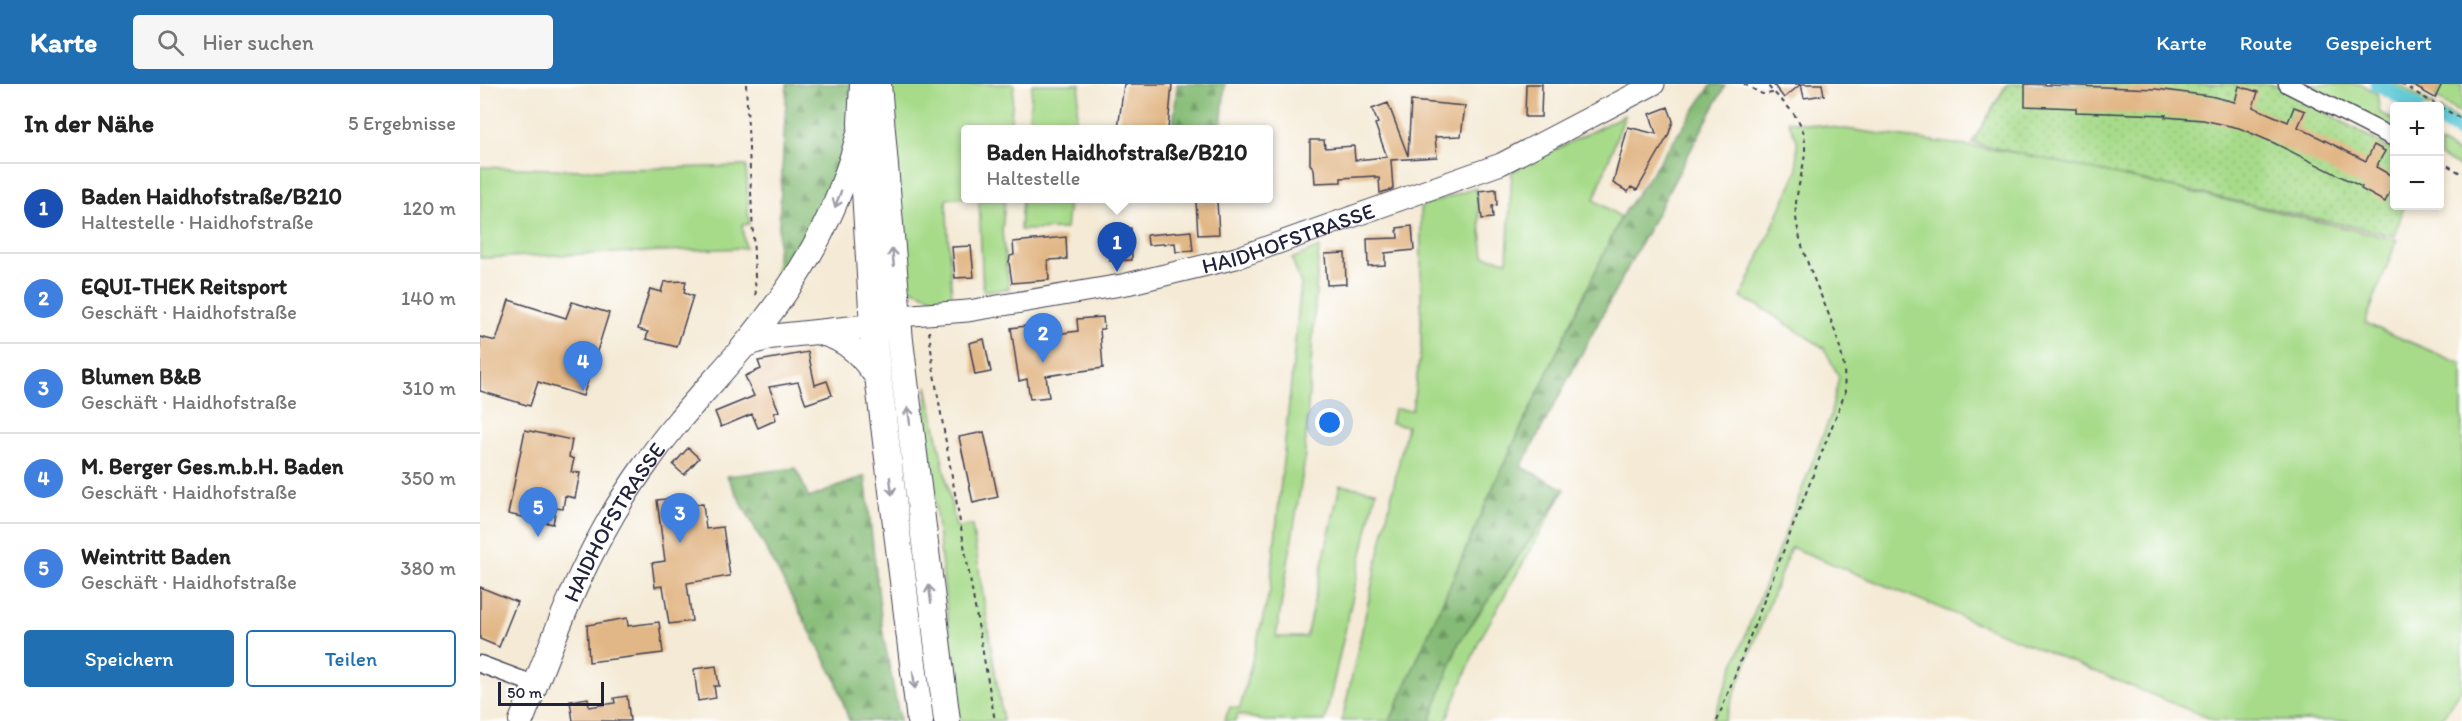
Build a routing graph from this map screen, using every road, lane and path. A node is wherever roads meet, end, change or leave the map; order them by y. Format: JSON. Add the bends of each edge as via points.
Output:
{"nodes":[{"id":1,"x":746,"y":84,"type":"edge"},
{"id":2,"x":863,"y":84,"type":"edge"},
{"id":3,"x":878,"y":84,"type":"edge"},
{"id":4,"x":1654,"y":84,"type":"edge"},
{"id":5,"x":1744,"y":84,"type":"edge"},
{"id":6,"x":1766,"y":84,"type":"edge"},
{"id":7,"x":2287,"y":84,"type":"edge"},
{"id":8,"x":2401,"y":84,"type":"edge"},
{"id":9,"x":1774,"y":93,"type":"junction"},
{"id":10,"x":2431,"y":102,"type":"edge"},
{"id":11,"x":2444,"y":110,"type":"edge"},
{"id":12,"x":2462,"y":120,"type":"edge"},
{"id":13,"x":861,"y":123,"type":"junction"},
{"id":14,"x":2390,"y":136,"type":"edge"},
{"id":15,"x":2444,"y":164,"type":"edge"},
{"id":16,"x":2462,"y":174,"type":"edge"},
{"id":17,"x":873,"y":318,"type":"junction"},
{"id":18,"x":760,"y":326,"type":"junction"},
{"id":19,"x":899,"y":328,"type":"junction"},
{"id":20,"x":812,"y":331,"type":"junction"},
{"id":21,"x":745,"y":345,"type":"junction"},
{"id":22,"x":879,"y":380,"type":"junction"},
{"id":23,"x":480,"y":664,"type":"edge"},
{"id":24,"x":536,"y":685,"type":"junction"},
{"id":25,"x":521,"y":721,"type":"edge"},
{"id":26,"x":920,"y":721,"type":"edge"},
{"id":27,"x":947,"y":721,"type":"edge"},
{"id":28,"x":995,"y":721,"type":"edge"},
{"id":29,"x":1717,"y":721,"type":"edge"}],
"edges":[{"from":1,"to":18,"type":"path","via":[[756,309]]},
{"from":2,"to":13,"type":"main road"},
{"from":19,"to":3,"type":"main road","one_way":true},
{"from":4,"to":19,"type":"street","name":"HAIDHOFSTRASSE","via":[[1501,164],[1236,258],[1127,284],[968,311]]},
{"from":5,"to":9,"type":"path","via":[[1762,94]]},
{"from":6,"to":9,"type":"path"},
{"from":7,"to":14,"type":"street"},
{"from":8,"to":10,"type":"path"},
{"from":9,"to":29,"type":"path","via":[[1803,130],[1796,215],[1802,251],[1842,358],[1845,393]]},
{"from":11,"to":12,"type":"path"},
{"from":13,"to":17,"type":"main road"},
{"from":13,"to":18,"type":"main road","name":"HAIDHOFSTRASSE","one_way":true,"via":[[846,178],[818,243]]},
{"from":15,"to":16,"type":"path"},
{"from":17,"to":18,"type":"main road","name":"HAIDHOFSTRASSE","via":[[790,318]]},
{"from":17,"to":19,"type":"main road","name":"HAIDHOFSTRASSE"},
{"from":17,"to":20,"type":"main road","name":"HAIDHOFSTRASSE"},
{"from":17,"to":22,"type":"main road"},
{"from":18,"to":21,"type":"main road","name":"HAIDHOFSTRASSE"},
{"from":27,"to":19,"type":"main road","one_way":true},
{"from":19,"to":28,"type":"path","via":[[909,340],[929,328]]},
{"from":20,"to":21,"type":"main road","name":"HAIDHOFSTRASSE"},
{"from":20,"to":22,"type":"main road","name":"HAIDHOFSTRASSE","via":[[854,349]]},
{"from":21,"to":24,"type":"main road","name":"HAIDHOFSTRASSE","via":[[656,450],[603,530]]},
{"from":22,"to":26,"type":"main road","one_way":true},
{"from":23,"to":24,"type":"street"},
{"from":24,"to":25,"type":"main road","name":"HAIDHOFSTRASSE"}]}
